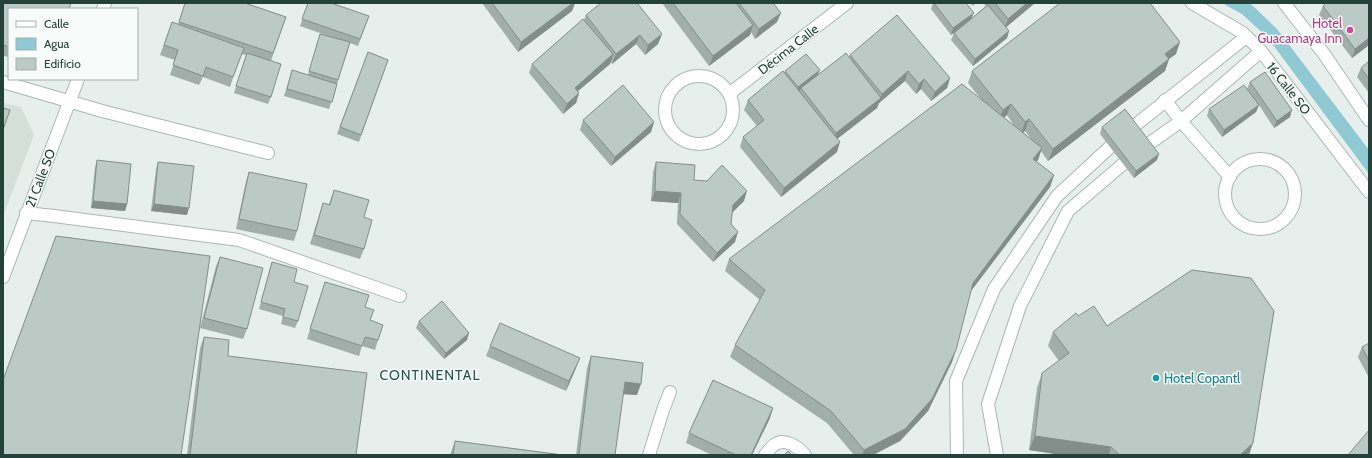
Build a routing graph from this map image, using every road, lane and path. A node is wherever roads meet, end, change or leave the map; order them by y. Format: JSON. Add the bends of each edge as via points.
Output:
{"nodes":[{"id":1,"x":847,"y":3,"type":"edge"},
{"id":2,"x":1192,"y":3,"type":"edge"},
{"id":3,"x":1284,"y":3,"type":"edge"},
{"id":4,"x":1246,"y":37,"type":"junction"},
{"id":5,"x":1261,"y":51,"type":"junction"},
{"id":6,"x":78,"y":80,"type":"edge"},
{"id":7,"x":3,"y":82,"type":"edge"},
{"id":8,"x":729,"y":94,"type":"junction"},
{"id":9,"x":1165,"y":100,"type":"junction"},
{"id":10,"x":70,"y":102,"type":"junction"},
{"id":11,"x":1369,"y":120,"type":"edge"},
{"id":12,"x":1182,"y":121,"type":"junction"},
{"id":13,"x":268,"y":153,"type":"dead end"},
{"id":14,"x":1230,"y":177,"type":"junction"},
{"id":15,"x":1369,"y":192,"type":"edge"},
{"id":16,"x":1057,"y":196,"type":"junction"},
{"id":17,"x":1068,"y":211,"type":"junction"},
{"id":18,"x":26,"y":213,"type":"junction"},
{"id":19,"x":3,"y":277,"type":"edge"},
{"id":20,"x":400,"y":296,"type":"dead end"},
{"id":21,"x":670,"y":392,"type":"dead end"},
{"id":22,"x":649,"y":455,"type":"edge"},
{"id":23,"x":765,"y":455,"type":"edge"},
{"id":24,"x":806,"y":455,"type":"edge"},
{"id":25,"x":957,"y":455,"type":"edge"},
{"id":26,"x":997,"y":455,"type":"edge"}],
"edges":[{"from":1,"to":8,"type":"street","name":"Décima Calle"},
{"from":2,"to":4,"type":"street","name":"16 Calle SO"},
{"from":3,"to":11,"type":"street","via":[[1324,54]]},
{"from":4,"to":5,"type":"street","name":"16 Calle SO"},
{"from":4,"to":9,"type":"street"},
{"from":5,"to":12,"type":"street"},
{"from":5,"to":15,"type":"street","name":"16 Calle SO"},
{"from":6,"to":10,"type":"street","name":"21 Calle SO"},
{"from":7,"to":10,"type":"street"},
{"from":8,"to":8,"type":"street","via":[[715,80],[704,76],[692,76],[672,88],[664,109],[666,121],[681,139],[692,144],[709,143],[720,137],[728,128],[733,105]]},
{"from":9,"to":12,"type":"street"},
{"from":9,"to":16,"type":"street"},
{"from":10,"to":13,"type":"street"},
{"from":10,"to":18,"type":"street","name":"21 Calle SO"},
{"from":12,"to":14,"type":"street"},
{"from":12,"to":17,"type":"street","via":[[1136,153]]},
{"from":14,"to":14,"type":"street","via":[[1225,198],[1234,218],[1242,224],[1252,229],[1263,229],[1283,221],[1290,212],[1294,202],[1292,180],[1277,164],[1256,159],[1241,165]]},
{"from":16,"to":17,"type":"street"},
{"from":16,"to":25,"type":"street","via":[[994,289],[956,381]]},
{"from":17,"to":26,"type":"street","via":[[1020,306],[988,404]]},
{"from":18,"to":19,"type":"street","name":"21 Calle SO"},
{"from":18,"to":20,"type":"street","via":[[239,240]]},
{"from":21,"to":22,"type":"street"},
{"from":23,"to":24,"type":"street","via":[[773,445],[782,442],[797,446]]}]}
